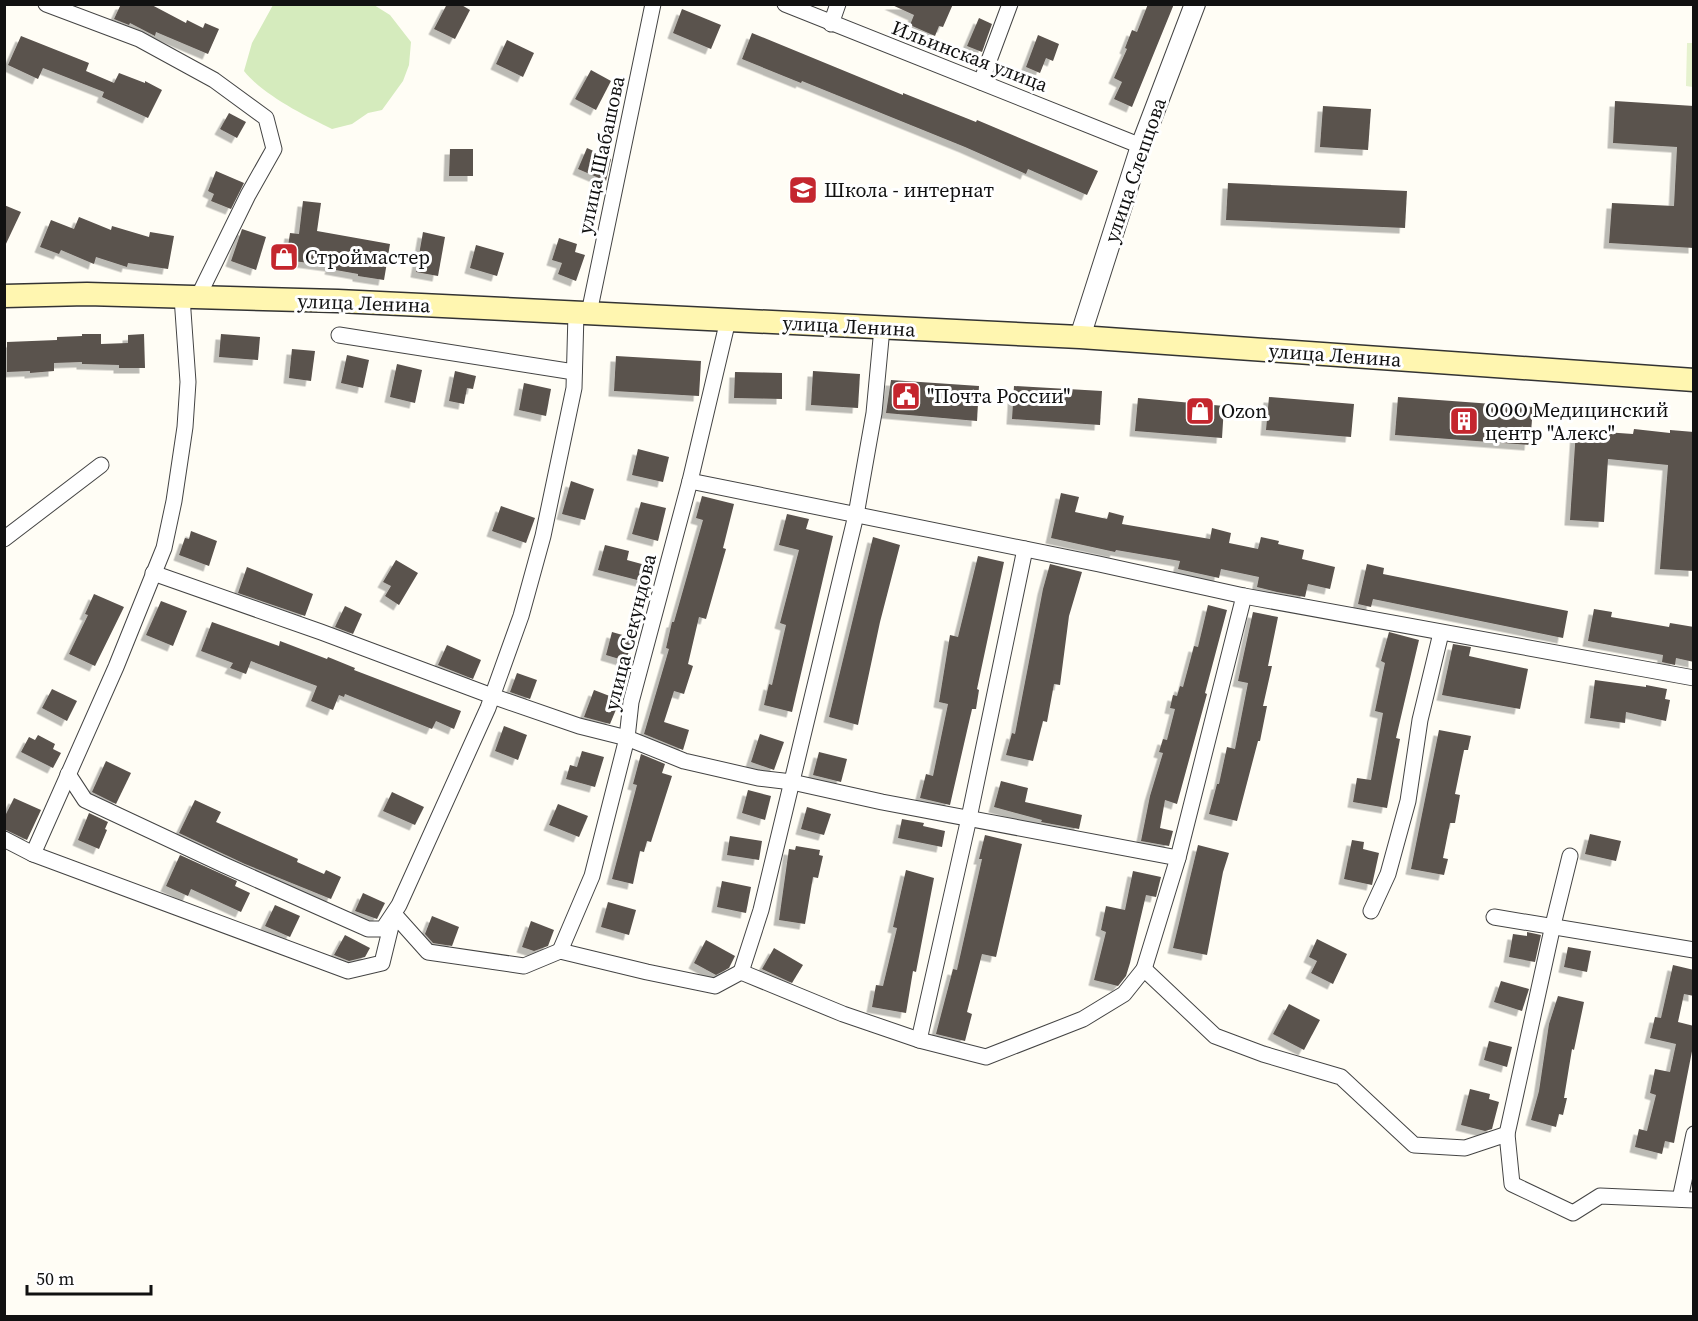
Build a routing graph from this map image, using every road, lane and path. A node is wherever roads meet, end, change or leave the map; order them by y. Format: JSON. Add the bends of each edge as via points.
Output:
{"nodes":[{"id":1,"x":46,"y":4,"type":"edge"},
{"id":2,"x":653,"y":4,"type":"edge"},
{"id":3,"x":785,"y":4,"type":"edge"},
{"id":4,"x":838,"y":4,"type":"edge"},
{"id":5,"x":1010,"y":4,"type":"edge"},
{"id":6,"x":1196,"y":4,"type":"edge"},
{"id":7,"x":831,"y":24,"type":"junction"},
{"id":8,"x":981,"y":81,"type":"junction"},
{"id":9,"x":1141,"y":146,"type":"junction"},
{"id":10,"x":4,"y":296,"type":"edge"},
{"id":11,"x":190,"y":297,"type":"junction"},
{"id":12,"x":583,"y":313,"type":"junction"},
{"id":13,"x":728,"y":320,"type":"junction"},
{"id":14,"x":882,"y":328,"type":"junction"},
{"id":15,"x":339,"y":335,"type":"dead end"},
{"id":16,"x":1080,"y":337,"type":"junction"},
{"id":17,"x":574,"y":372,"type":"junction"},
{"id":18,"x":1694,"y":380,"type":"edge"},
{"id":19,"x":101,"y":465,"type":"dead end"},
{"id":20,"x":690,"y":482,"type":"junction"},
{"id":21,"x":856,"y":515,"type":"junction"},
{"id":22,"x":4,"y":539,"type":"edge"},
{"id":23,"x":1025,"y":549,"type":"junction"},
{"id":24,"x":153,"y":573,"type":"junction"},
{"id":25,"x":1244,"y":596,"type":"junction"},
{"id":26,"x":1441,"y":633,"type":"junction"},
{"id":27,"x":1694,"y":678,"type":"edge"},
{"id":28,"x":492,"y":696,"type":"junction"},
{"id":29,"x":627,"y":738,"type":"junction"},
{"id":30,"x":68,"y":774,"type":"junction"},
{"id":31,"x":792,"y":782,"type":"junction"},
{"id":32,"x":969,"y":818,"type":"junction"},
{"id":33,"x":4,"y":839,"type":"edge"},
{"id":34,"x":33,"y":854,"type":"junction"},
{"id":35,"x":1570,"y":856,"type":"dead end"},
{"id":36,"x":1178,"y":858,"type":"junction"},
{"id":37,"x":1371,"y":911,"type":"dead end"},
{"id":38,"x":394,"y":914,"type":"junction"},
{"id":39,"x":1494,"y":916,"type":"dead end"},
{"id":40,"x":1553,"y":925,"type":"junction"},
{"id":41,"x":1694,"y":950,"type":"edge"},
{"id":42,"x":560,"y":951,"type":"junction"},
{"id":43,"x":1144,"y":969,"type":"junction"},
{"id":44,"x":741,"y":972,"type":"junction"},
{"id":45,"x":918,"y":1040,"type":"junction"},
{"id":46,"x":1507,"y":1134,"type":"junction"},
{"id":47,"x":1694,"y":1134,"type":"edge"},
{"id":48,"x":1687,"y":1200,"type":"edge"}],
"edges":[{"from":1,"to":11,"type":"street","via":[[139,39],[214,80],[266,118],[274,149]]},
{"from":2,"to":12,"type":"street","name":"улица Шабашова"},
{"from":3,"to":7,"type":"street","name":"Ильинская улица"},
{"from":4,"to":7,"type":"street"},
{"from":5,"to":8,"type":"street"},
{"from":6,"to":9,"type":"street","name":"улица Слепцова"},
{"from":7,"to":8,"type":"street","name":"Ильинская улица"},
{"from":8,"to":9,"type":"street","name":"Ильинская улица"},
{"from":9,"to":16,"type":"street","name":"улица Слепцова"},
{"from":10,"to":11,"type":"main road","name":"улица Ленина"},
{"from":11,"to":12,"type":"main road","name":"улица Ленина"},
{"from":11,"to":24,"type":"street","via":[[186,427],[166,538]]},
{"from":12,"to":13,"type":"main road","name":"улица Ленина"},
{"from":12,"to":17,"type":"street","name":"улица Шабашова"},
{"from":13,"to":14,"type":"main road","name":"улица Ленина"},
{"from":13,"to":20,"type":"street","name":"улица Секундова"},
{"from":14,"to":16,"type":"main road","name":"улица Ленина"},
{"from":14,"to":21,"type":"street","via":[[874,413]]},
{"from":15,"to":17,"type":"street"},
{"from":16,"to":18,"type":"main road","name":"улица Ленина"},
{"from":17,"to":28,"type":"street","name":"улица Шабашова","via":[[543,536],[521,616]]},
{"from":19,"to":22,"type":"street"},
{"from":20,"to":21,"type":"street"},
{"from":20,"to":29,"type":"street","name":"улица Секундова","via":[[631,702]]},
{"from":21,"to":23,"type":"street"},
{"from":21,"to":31,"type":"street"},
{"from":23,"to":25,"type":"street"},
{"from":23,"to":32,"type":"street"},
{"from":24,"to":28,"type":"street"},
{"from":24,"to":30,"type":"street"},
{"from":25,"to":26,"type":"street"},
{"from":25,"to":36,"type":"street"},
{"from":26,"to":27,"type":"street"},
{"from":26,"to":37,"type":"street","via":[[1420,720],[1408,801],[1388,874]]},
{"from":28,"to":29,"type":"street"},
{"from":28,"to":38,"type":"street","name":"улица Шабашова"},
{"from":29,"to":31,"type":"street","via":[[684,761]]},
{"from":29,"to":42,"type":"street","name":"улица Секундова","via":[[592,876]]},
{"from":30,"to":34,"type":"street"},
{"from":30,"to":38,"type":"street","via":[[86,800],[368,929],[382,928]]},
{"from":31,"to":32,"type":"street"},
{"from":31,"to":44,"type":"street","via":[[761,910]]},
{"from":32,"to":36,"type":"street"},
{"from":32,"to":45,"type":"street"},
{"from":33,"to":34,"type":"street"},
{"from":34,"to":38,"type":"street","name":"улица Шабашова","via":[[348,971],[382,963]]},
{"from":35,"to":40,"type":"street"},
{"from":36,"to":43,"type":"street"},
{"from":38,"to":42,"type":"street","via":[[428,952],[524,966]]},
{"from":39,"to":40,"type":"street"},
{"from":40,"to":41,"type":"street"},
{"from":40,"to":46,"type":"street"},
{"from":42,"to":44,"type":"street","via":[[715,986]]},
{"from":43,"to":45,"type":"street","via":[[1124,994],[1083,1019],[986,1057]]},
{"from":43,"to":46,"type":"street","via":[[1215,1036],[1341,1077],[1414,1145],[1465,1148]]},
{"from":44,"to":45,"type":"street"},
{"from":46,"to":48,"type":"street","via":[[1512,1185],[1572,1213],[1600,1196]]},
{"from":47,"to":48,"type":"street"}]}
